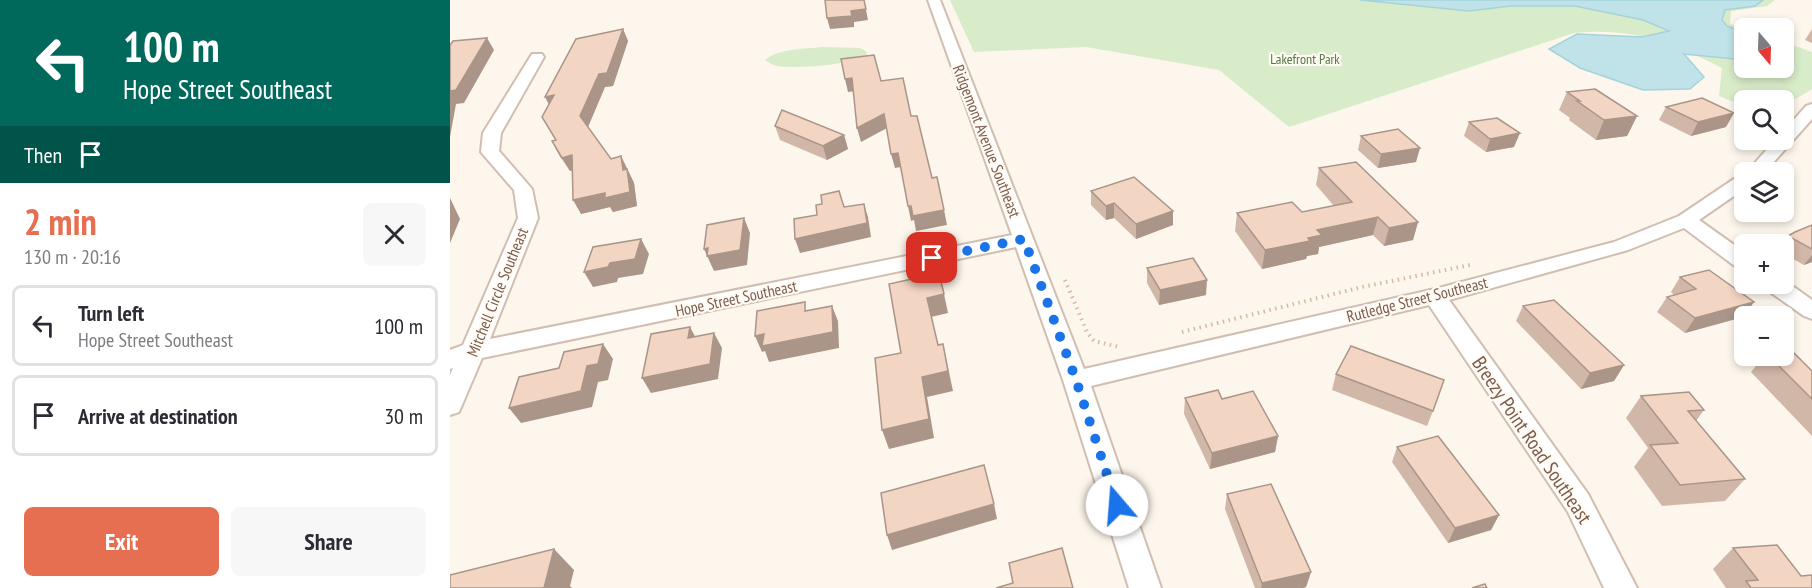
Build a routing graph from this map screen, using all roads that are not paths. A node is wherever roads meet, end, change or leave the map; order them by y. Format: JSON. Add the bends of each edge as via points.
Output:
{"nodes":[{"id":1,"x":933,"y":0,"type":"edge"},
{"id":2,"x":537,"y":57,"type":"dead end"},
{"id":3,"x":1812,"y":109,"type":"edge"},
{"id":4,"x":1765,"y":162,"type":"edge"},
{"id":5,"x":1734,"y":188,"type":"edge"},
{"id":6,"x":1686,"y":220,"type":"junction"},
{"id":7,"x":1024,"y":239,"type":"junction"},
{"id":8,"x":1734,"y":255,"type":"edge"},
{"id":9,"x":1788,"y":294,"type":"edge"},
{"id":10,"x":1435,"y":296,"type":"junction"},
{"id":11,"x":1812,"y":311,"type":"edge"},
{"id":12,"x":473,"y":351,"type":"junction"},
{"id":13,"x":450,"y":360,"type":"edge"},
{"id":14,"x":1076,"y":380,"type":"junction"},
{"id":15,"x":450,"y":405,"type":"edge"},
{"id":16,"x":1145,"y":588,"type":"edge"},
{"id":17,"x":1621,"y":588,"type":"edge"}],
"edges":[{"from":1,"to":7,"type":"street","name":"Ridgemont Avenue Southeast"},
{"from":2,"to":12,"type":"street","name":"Mitchell Circle Southeast","via":[[492,133],[489,152],[523,189],[528,218]]},
{"from":3,"to":4,"type":"street"},
{"from":5,"to":6,"type":"street","name":"Rutledge Street Southeast"},
{"from":6,"to":8,"type":"street"},
{"from":6,"to":10,"type":"street","name":"Rutledge Street Southeast","via":[[1622,246]]},
{"from":7,"to":12,"type":"street","name":"Hope Street Southeast"},
{"from":7,"to":14,"type":"street","name":"Ridgemont Avenue Southeast"},
{"from":9,"to":11,"type":"street"},
{"from":10,"to":14,"type":"street","name":"Rutledge Street Southeast"},
{"from":10,"to":17,"type":"street","name":"Breezy Point Road Southeast","via":[[1578,503]]},
{"from":12,"to":13,"type":"street","name":"Hope Street Southeast"},
{"from":12,"to":15,"type":"street","name":"Mitchell Circle Southeast"},
{"from":14,"to":16,"type":"street","name":"Ridgemont Avenue Southeast"}]}
